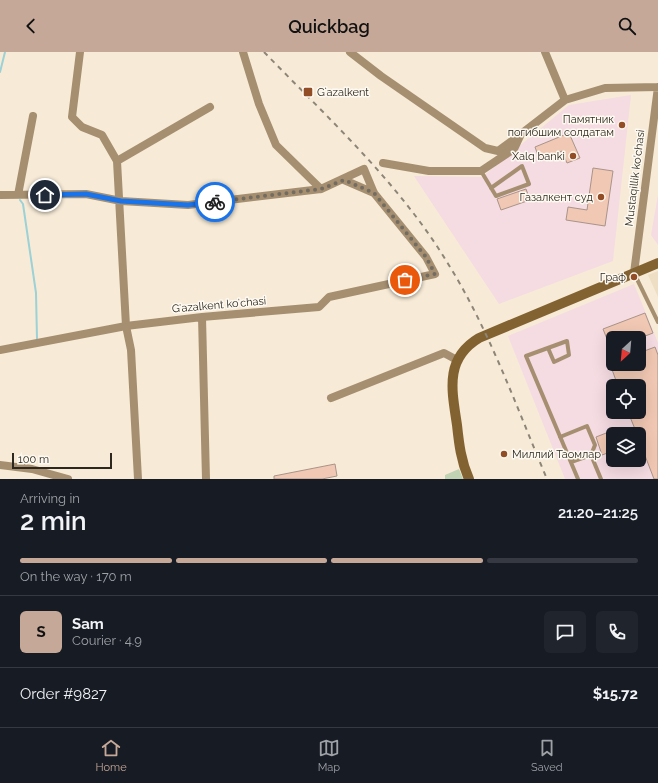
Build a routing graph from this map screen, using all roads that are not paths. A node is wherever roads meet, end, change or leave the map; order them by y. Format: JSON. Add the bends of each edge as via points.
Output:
{"nodes":[{"id":1,"x":80,"y":52,"type":"edge"},
{"id":2,"x":243,"y":52,"type":"edge"},
{"id":3,"x":350,"y":52,"type":"edge"},
{"id":4,"x":545,"y":52,"type":"edge"},
{"id":5,"x":658,"y":87,"type":"edge"},
{"id":6,"x":565,"y":100,"type":"junction"},
{"id":7,"x":210,"y":107,"type":"dead end"},
{"id":8,"x":33,"y":116,"type":"dead end"},
{"id":9,"x":521,"y":134,"type":"junction"},
{"id":10,"x":117,"y":161,"type":"junction"},
{"id":11,"x":383,"y":163,"type":"dead end"},
{"id":12,"x":481,"y":171,"type":"junction"},
{"id":13,"x":344,"y":180,"type":"junction"},
{"id":14,"x":491,"y":188,"type":"junction"},
{"id":15,"x":321,"y":189,"type":"junction"},
{"id":16,"x":374,"y":193,"type":"junction"},
{"id":17,"x":0,"y":195,"type":"edge"},
{"id":18,"x":18,"y":195,"type":"junction"},
{"id":19,"x":121,"y":201,"type":"junction"},
{"id":20,"x":658,"y":263,"type":"edge"},
{"id":21,"x":634,"y":273,"type":"junction"},
{"id":22,"x":202,"y":317,"type":"junction"},
{"id":23,"x":658,"y":322,"type":"edge"},
{"id":24,"x":126,"y":326,"type":"junction"},
{"id":25,"x":548,"y":348,"type":"junction"},
{"id":26,"x":0,"y":350,"type":"edge"},
{"id":27,"x":457,"y":360,"type":"junction"},
{"id":28,"x":331,"y":398,"type":"dead end"},
{"id":29,"x":560,"y":437,"type":"junction"},
{"id":30,"x":460,"y":448,"type":"junction"},
{"id":31,"x":591,"y":455,"type":"junction"},
{"id":32,"x":571,"y":462,"type":"junction"},
{"id":33,"x":0,"y":466,"type":"edge"},
{"id":34,"x":68,"y":479,"type":"edge"},
{"id":35,"x":138,"y":479,"type":"edge"},
{"id":36,"x":206,"y":479,"type":"edge"},
{"id":37,"x":469,"y":479,"type":"edge"},
{"id":38,"x":476,"y":479,"type":"edge"},
{"id":39,"x":578,"y":479,"type":"edge"},
{"id":40,"x":601,"y":479,"type":"edge"}],
"edges":[{"from":1,"to":10,"type":"street","via":[[72,117],[82,127],[102,135]]},
{"from":2,"to":15,"type":"street","via":[[259,104],[276,145]]},
{"from":3,"to":9,"type":"street","via":[[485,148],[498,151]]},
{"from":4,"to":6,"type":"street"},
{"from":5,"to":6,"type":"street","via":[[606,88]]},
{"from":5,"to":21,"type":"street","name":"Mustaqillik ko'chasi"},
{"from":6,"to":9,"type":"street"},
{"from":7,"to":10,"type":"street"},
{"from":8,"to":18,"type":"street"},
{"from":9,"to":12,"type":"street","via":[[514,150]]},
{"from":10,"to":19,"type":"street"},
{"from":11,"to":12,"type":"street","via":[[429,171]]},
{"from":12,"to":14,"type":"lane"},
{"from":13,"to":15,"type":"street"},
{"from":13,"to":16,"type":"street"},
{"from":13,"to":16,"type":"street","via":[[364,169]]},
{"from":14,"to":14,"type":"lane","via":[[496,196],[529,184],[522,166]]},
{"from":15,"to":19,"type":"street","via":[[188,205]]},
{"from":16,"to":22,"type":"street","name":"Gʻazalkent koʻchasi","via":[[426,257],[435,274],[329,297],[319,307]]},
{"from":17,"to":18,"type":"street"},
{"from":18,"to":19,"type":"street","via":[[86,194]]},
{"from":19,"to":24,"type":"street"},
{"from":20,"to":21,"type":"main road"},
{"from":21,"to":23,"type":"lane"},
{"from":21,"to":27,"type":"main road","via":[[479,338],[466,347]]},
{"from":22,"to":24,"type":"street","name":"Gʻazalkent koʻchasi"},
{"from":22,"to":36,"type":"street"},
{"from":24,"to":26,"type":"street","name":"Gʻazalkent koʻchasi"},
{"from":24,"to":35,"type":"street","via":[[131,350]]},
{"from":25,"to":25,"type":"lane","via":[[568,341],[569,355],[554,362]]},
{"from":25,"to":29,"type":"lane","via":[[526,356]]},
{"from":27,"to":28,"type":"street","via":[[444,353]]},
{"from":27,"to":30,"type":"main road","via":[[452,388]]},
{"from":29,"to":31,"type":"lane","via":[[587,426],[595,445]]},
{"from":29,"to":32,"type":"lane"},
{"from":30,"to":37,"type":"main road","via":[[462,463]]},
{"from":30,"to":38,"type":"main road"},
{"from":31,"to":32,"type":"lane"},
{"from":31,"to":40,"type":"lane"},
{"from":32,"to":39,"type":"lane"},
{"from":33,"to":34,"type":"street","via":[[32,469]]}]}
